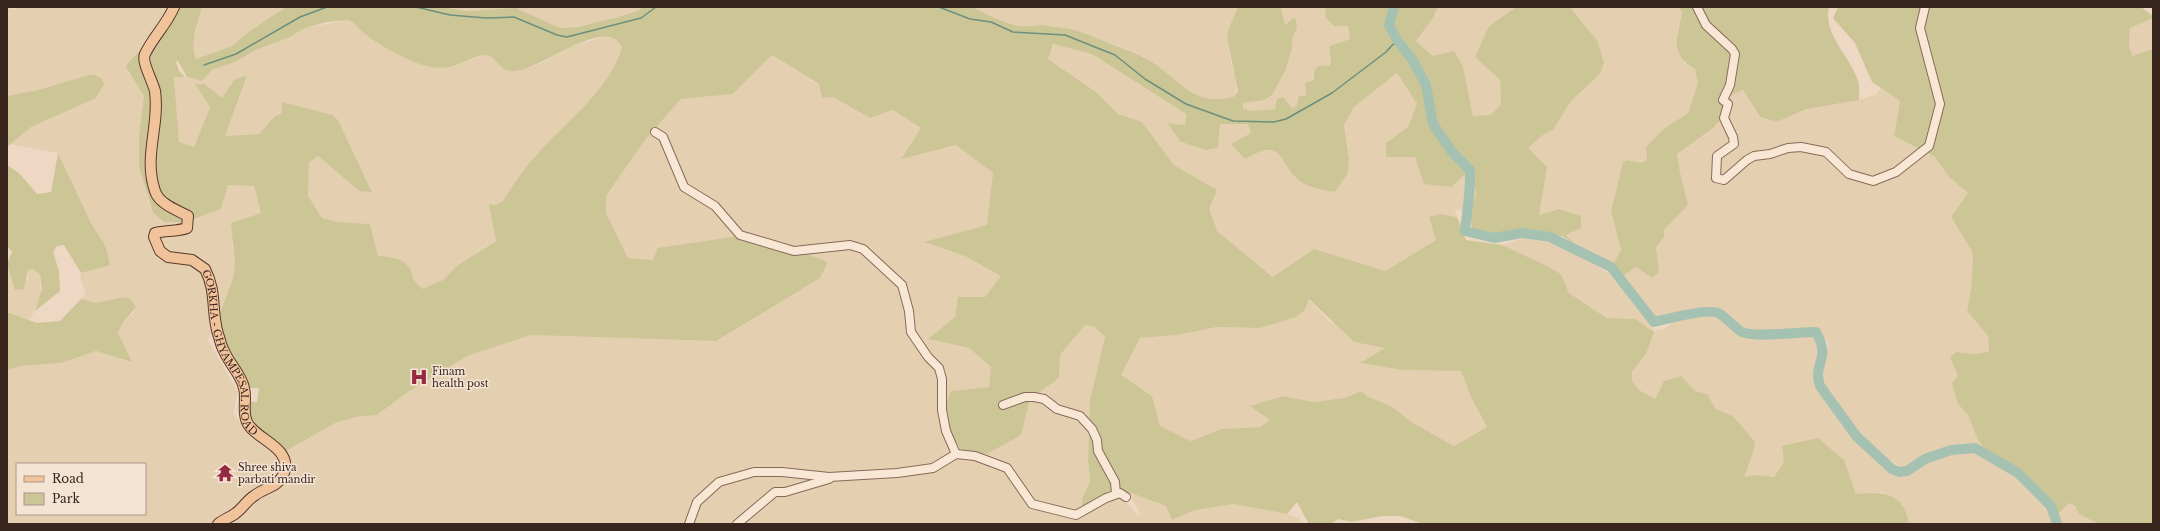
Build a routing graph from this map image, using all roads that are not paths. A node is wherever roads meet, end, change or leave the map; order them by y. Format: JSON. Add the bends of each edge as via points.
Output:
{"nodes":[{"id":1,"x":174,"y":7,"type":"edge"},
{"id":2,"x":1697,"y":7,"type":"edge"},
{"id":3,"x":1925,"y":7,"type":"edge"},
{"id":4,"x":655,"y":132,"type":"dead end"},
{"id":5,"x":1003,"y":405,"type":"dead end"},
{"id":6,"x":956,"y":454,"type":"junction"},
{"id":7,"x":829,"y":478,"type":"junction"},
{"id":8,"x":1116,"y":494,"type":"junction"},
{"id":9,"x":1126,"y":498,"type":"dead end"},
{"id":10,"x":218,"y":524,"type":"edge"},
{"id":11,"x":689,"y":524,"type":"edge"},
{"id":12,"x":737,"y":524,"type":"edge"}],
"edges":[{"from":1,"to":10,"type":"main road","name":"GORKHA - GHYAMPESAL ROAD","via":[[144,54],[144,63],[155,91],[157,112],[149,160],[155,192],[165,204],[188,216],[187,228],[176,232],[159,232],[154,236],[160,251],[168,257],[192,260],[205,269],[213,291],[215,318],[224,352],[241,378],[245,390],[244,412],[247,423],[283,456],[285,471],[278,483],[254,495],[236,514]]},
{"from":2,"to":3,"type":"street","via":[[1706,25],[1732,48],[1735,54],[1730,85],[1723,100],[1728,104],[1724,118],[1734,144],[1717,156],[1716,178],[1724,180],[1754,156],[1801,147],[1826,152],[1849,174],[1873,181],[1896,172],[1929,146],[1940,104],[1920,28]]},
{"from":4,"to":6,"type":"street","via":[[663,137],[684,187],[714,206],[740,235],[794,251],[829,246],[857,246],[899,281],[909,311],[911,332],[939,368],[946,431]]},
{"from":5,"to":8,"type":"street","via":[[1034,397],[1044,399],[1057,409],[1080,416],[1094,434],[1098,452],[1115,482]]},
{"from":6,"to":7,"type":"street","via":[[934,468]]},
{"from":6,"to":8,"type":"street","via":[[975,456],[1006,468],[1032,504],[1076,515]]},
{"from":7,"to":11,"type":"street","via":[[782,472],[754,472],[719,482],[697,502]]},
{"from":7,"to":12,"type":"street","via":[[785,492],[775,492]]},
{"from":8,"to":9,"type":"street","via":[[1120,493]]}]}
